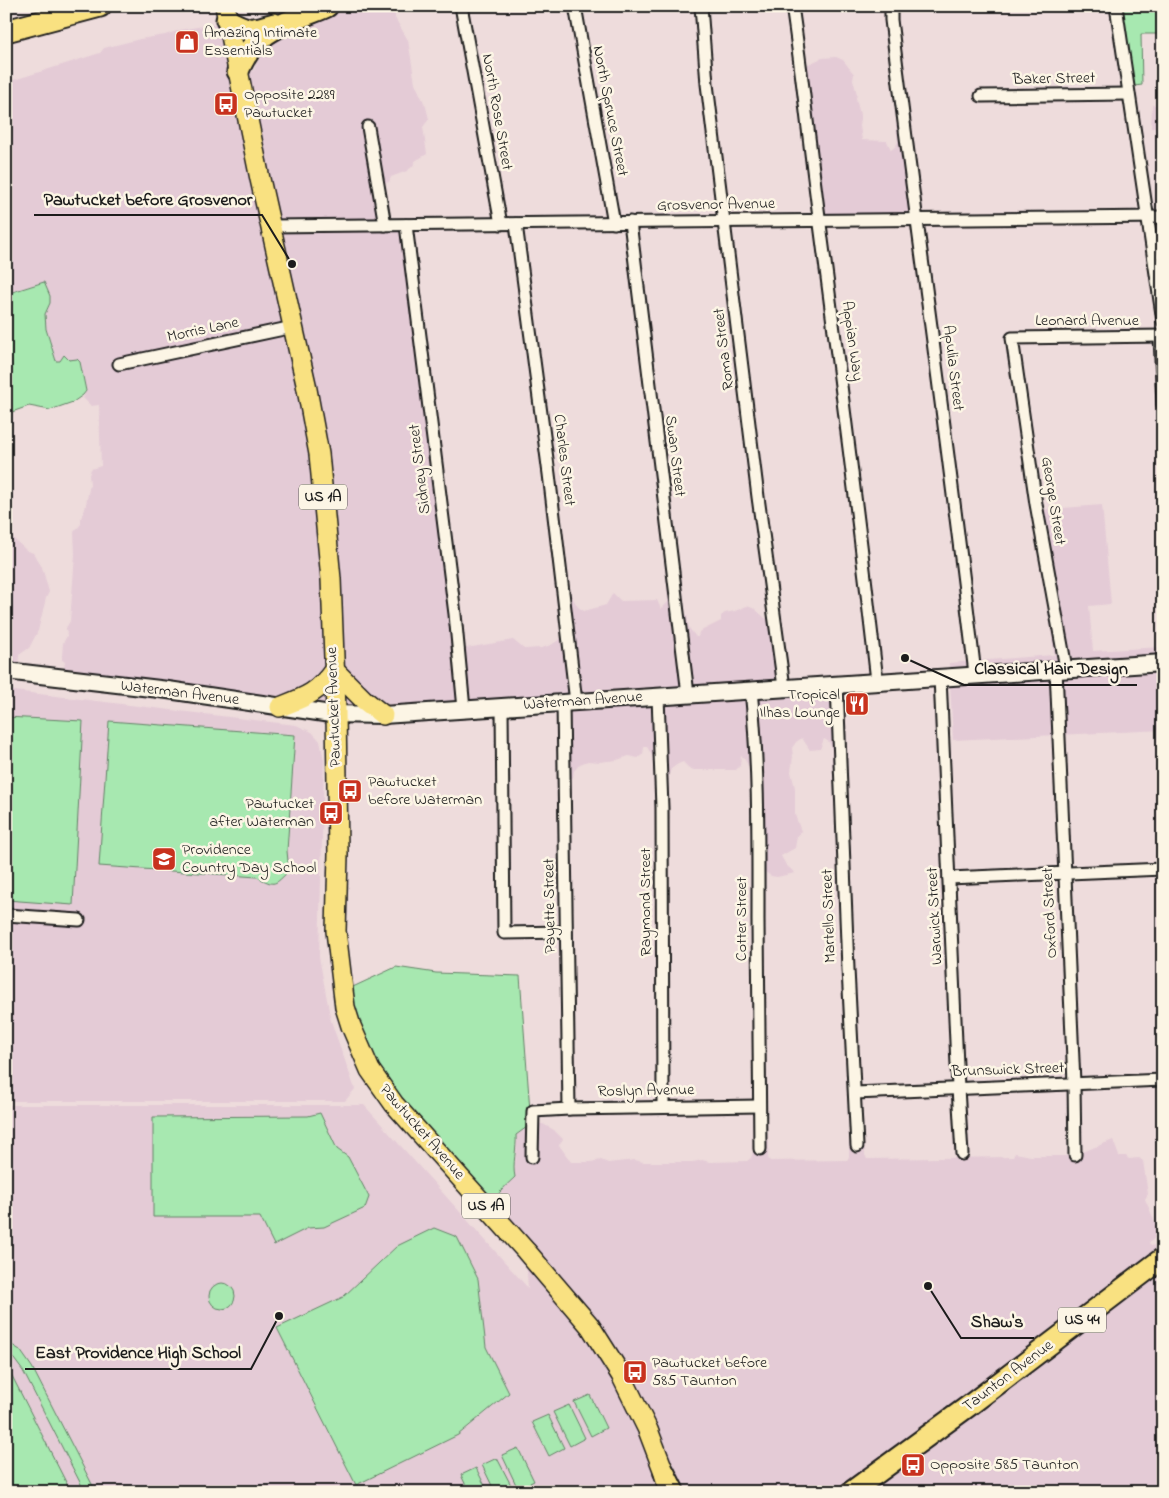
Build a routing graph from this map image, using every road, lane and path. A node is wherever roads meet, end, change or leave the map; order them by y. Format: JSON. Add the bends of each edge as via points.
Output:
{"nodes":[{"id":1,"x":60,"y":6,"type":"edge"},
{"id":2,"x":100,"y":6,"type":"edge"},
{"id":3,"x":461,"y":6,"type":"edge"},
{"id":4,"x":575,"y":6,"type":"edge"},
{"id":5,"x":701,"y":6,"type":"edge"},
{"id":6,"x":792,"y":6,"type":"edge"},
{"id":7,"x":891,"y":6,"type":"edge"},
{"id":8,"x":1116,"y":6,"type":"edge"},
{"id":9,"x":318,"y":10,"type":"edge"},
{"id":10,"x":226,"y":13,"type":"edge"},
{"id":11,"x":6,"y":16,"type":"edge"},
{"id":12,"x":6,"y":31,"type":"edge"},
{"id":13,"x":238,"y":71,"type":"junction"},
{"id":14,"x":1128,"y":94,"type":"junction"},
{"id":15,"x":981,"y":96,"type":"dead end"},
{"id":16,"x":368,"y":127,"type":"dead end"},
{"id":17,"x":1147,"y":217,"type":"junction"},
{"id":18,"x":1163,"y":217,"type":"edge"},
{"id":19,"x":917,"y":220,"type":"junction"},
{"id":20,"x":725,"y":221,"type":"junction"},
{"id":21,"x":820,"y":221,"type":"junction"},
{"id":22,"x":614,"y":222,"type":"junction"},
{"id":23,"x":630,"y":222,"type":"junction"},
{"id":24,"x":406,"y":224,"type":"junction"},
{"id":25,"x":501,"y":224,"type":"junction"},
{"id":26,"x":516,"y":224,"type":"junction"},
{"id":27,"x":386,"y":225,"type":"junction"},
{"id":28,"x":270,"y":226,"type":"junction"},
{"id":29,"x":1163,"y":321,"type":"edge"},
{"id":30,"x":293,"y":328,"type":"junction"},
{"id":31,"x":1161,"y":336,"type":"edge"},
{"id":32,"x":1012,"y":338,"type":"joint"},
{"id":33,"x":119,"y":364,"type":"dead end"},
{"id":34,"x":1163,"y":406,"type":"edge"},
{"id":35,"x":1163,"y":662,"type":"edge"},
{"id":36,"x":1061,"y":668,"type":"junction"},
{"id":37,"x":334,"y":670,"type":"junction"},
{"id":38,"x":6,"y":671,"type":"edge"},
{"id":39,"x":975,"y":674,"type":"junction"},
{"id":40,"x":940,"y":677,"type":"junction"},
{"id":41,"x":877,"y":681,"type":"junction"},
{"id":42,"x":837,"y":684,"type":"junction"},
{"id":43,"x":784,"y":687,"type":"junction"},
{"id":44,"x":751,"y":690,"type":"junction"},
{"id":45,"x":688,"y":694,"type":"junction"},
{"id":46,"x":658,"y":696,"type":"junction"},
{"id":47,"x":570,"y":702,"type":"junction"},
{"id":48,"x":280,"y":707,"type":"junction"},
{"id":49,"x":502,"y":707,"type":"junction"},
{"id":50,"x":464,"y":710,"type":"junction"},
{"id":51,"x":335,"y":714,"type":"junction"},
{"id":52,"x":383,"y":715,"type":"junction"},
{"id":53,"x":1163,"y":869,"type":"edge"},
{"id":54,"x":1064,"y":873,"type":"junction"},
{"id":55,"x":949,"y":878,"type":"junction"},
{"id":56,"x":6,"y":915,"type":"edge"},
{"id":57,"x":79,"y":920,"type":"dead end"},
{"id":58,"x":566,"y":932,"type":"junction"},
{"id":59,"x":1163,"y":1080,"type":"edge"},
{"id":60,"x":1074,"y":1083,"type":"junction"},
{"id":61,"x":958,"y":1088,"type":"junction"},
{"id":62,"x":855,"y":1093,"type":"junction"},
{"id":63,"x":759,"y":1106,"type":"junction"},
{"id":64,"x":663,"y":1107,"type":"junction"},
{"id":65,"x":569,"y":1109,"type":"junction"},
{"id":66,"x":856,"y":1146,"type":"dead end"},
{"id":67,"x":760,"y":1150,"type":"dead end"},
{"id":68,"x":962,"y":1154,"type":"dead end"},
{"id":69,"x":1075,"y":1155,"type":"dead end"},
{"id":70,"x":532,"y":1157,"type":"dead end"},
{"id":71,"x":1163,"y":1258,"type":"edge"},
{"id":72,"x":664,"y":1472,"type":"junction"},
{"id":73,"x":669,"y":1492,"type":"edge"},
{"id":74,"x":674,"y":1492,"type":"edge"},
{"id":75,"x":851,"y":1492,"type":"edge"}],
"edges":[{"from":1,"to":11,"type":"highway"},
{"from":2,"to":12,"type":"highway"},
{"from":3,"to":25,"type":"street","name":"North Rose Street"},
{"from":4,"to":22,"type":"street","name":"North Spruce Street"},
{"from":5,"to":20,"type":"street","name":"Roma Street","via":[[707,84]]},
{"from":6,"to":21,"type":"street","name":"Appian Way"},
{"from":7,"to":19,"type":"street","name":"Apulia Street"},
{"from":8,"to":14,"type":"street"},
{"from":9,"to":10,"type":"highway","via":[[253,30],[242,28]]},
{"from":9,"to":13,"type":"highway","via":[[258,39],[246,52]]},
{"from":10,"to":13,"type":"main road","name":"Pawtucket Avenue","number":"US 1A"},
{"from":13,"to":28,"type":"main road","name":"Pawtucket Avenue","number":"US 1A"},
{"from":14,"to":15,"type":"street","name":"Baker Street"},
{"from":14,"to":17,"type":"street"},
{"from":16,"to":27,"type":"street"},
{"from":17,"to":18,"type":"street","name":"Grosvenor Avenue"},
{"from":17,"to":19,"type":"street","name":"Grosvenor Avenue"},
{"from":17,"to":29,"type":"street"},
{"from":19,"to":21,"type":"street","name":"Grosvenor Avenue"},
{"from":19,"to":39,"type":"street","name":"Apulia Street"},
{"from":20,"to":21,"type":"street","name":"Grosvenor Avenue"},
{"from":20,"to":23,"type":"street","name":"Grosvenor Avenue"},
{"from":20,"to":43,"type":"street","name":"Roma Street"},
{"from":21,"to":41,"type":"street","name":"Appian Way"},
{"from":22,"to":23,"type":"street","name":"Grosvenor Avenue"},
{"from":22,"to":26,"type":"street","name":"Grosvenor Avenue"},
{"from":23,"to":45,"type":"street","name":"Swan Street"},
{"from":24,"to":25,"type":"street","name":"Grosvenor Avenue"},
{"from":24,"to":27,"type":"street","name":"Grosvenor Avenue"},
{"from":24,"to":50,"type":"street","name":"Sidney Street"},
{"from":25,"to":26,"type":"street","name":"Grosvenor Avenue"},
{"from":26,"to":47,"type":"street","name":"Charles Street","via":[[550,474]]},
{"from":27,"to":28,"type":"street","name":"Grosvenor Avenue"},
{"from":28,"to":30,"type":"main road","name":"Pawtucket Avenue","number":"US 1A"},
{"from":30,"to":33,"type":"street","name":"Morris Lane"},
{"from":30,"to":37,"type":"main road","name":"Pawtucket Avenue","number":"US 1A","via":[[319,454],[331,579]]},
{"from":31,"to":32,"type":"street","name":"Leonard Avenue"},
{"from":31,"to":34,"type":"street"},
{"from":32,"to":36,"type":"street","name":"George Street"},
{"from":35,"to":36,"type":"main road","name":"Waterman Avenue"},
{"from":36,"to":39,"type":"main road","name":"Waterman Avenue"},
{"from":36,"to":54,"type":"street","name":"Oxford Street"},
{"from":37,"to":48,"type":"main road","via":[[325,683],[308,696]]},
{"from":37,"to":51,"type":"main road","name":"Pawtucket Avenue","number":"US 1A"},
{"from":37,"to":52,"type":"main road"},
{"from":38,"to":48,"type":"main road","name":"Waterman Avenue"},
{"from":39,"to":40,"type":"main road","name":"Waterman Avenue"},
{"from":40,"to":41,"type":"main road","name":"Waterman Avenue"},
{"from":40,"to":55,"type":"street","name":"Warwick Street"},
{"from":41,"to":42,"type":"main road","name":"Waterman Avenue"},
{"from":42,"to":43,"type":"main road","name":"Waterman Avenue"},
{"from":42,"to":62,"type":"street","name":"Martello Street"},
{"from":43,"to":44,"type":"main road","name":"Waterman Avenue"},
{"from":44,"to":45,"type":"main road","name":"Waterman Avenue"},
{"from":44,"to":63,"type":"street","name":"Cotter Street","via":[[758,824]]},
{"from":45,"to":46,"type":"main road","name":"Waterman Avenue"},
{"from":46,"to":47,"type":"main road","name":"Waterman Avenue"},
{"from":46,"to":64,"type":"street","name":"Raymond Street","via":[[662,808]]},
{"from":47,"to":49,"type":"main road","name":"Waterman Avenue"},
{"from":47,"to":58,"type":"street","name":"Payette Street"},
{"from":48,"to":51,"type":"main road","name":"Waterman Avenue"},
{"from":49,"to":50,"type":"main road","name":"Waterman Avenue"},
{"from":49,"to":58,"type":"street","via":[[504,933]]},
{"from":50,"to":52,"type":"main road","name":"Waterman Avenue"},
{"from":51,"to":52,"type":"main road","name":"Waterman Avenue"},
{"from":51,"to":72,"type":"main road","name":"Pawtucket Avenue","number":"US 1A","via":[[336,931],[346,1007],[358,1046],[394,1104],[590,1326],[621,1375]]},
{"from":53,"to":54,"type":"street"},
{"from":54,"to":55,"type":"street"},
{"from":54,"to":60,"type":"street","name":"Oxford Street"},
{"from":55,"to":61,"type":"street","name":"Warwick Street"},
{"from":56,"to":57,"type":"street"},
{"from":58,"to":65,"type":"street","name":"Payette Street"},
{"from":59,"to":60,"type":"street","name":"Brunswick Street"},
{"from":60,"to":61,"type":"street","name":"Brunswick Street"},
{"from":60,"to":69,"type":"street","name":"Oxford Street"},
{"from":61,"to":62,"type":"street","name":"Brunswick Street"},
{"from":61,"to":68,"type":"street","name":"Warwick Street"},
{"from":62,"to":66,"type":"street","name":"Martello Street"},
{"from":63,"to":64,"type":"street","name":"Roslyn Avenue"},
{"from":63,"to":67,"type":"street","name":"Cotter Street"},
{"from":64,"to":65,"type":"street","name":"Roslyn Avenue"},
{"from":65,"to":70,"type":"street","name":"Roslyn Avenue","via":[[533,1111]]},
{"from":71,"to":75,"type":"highway","name":"Taunton Avenue","number":"US 44","via":[[978,1400]]},
{"from":72,"to":73,"type":"main road","name":"Pawtucket Avenue","number":"US 1A"},
{"from":72,"to":74,"type":"highway"}]}
